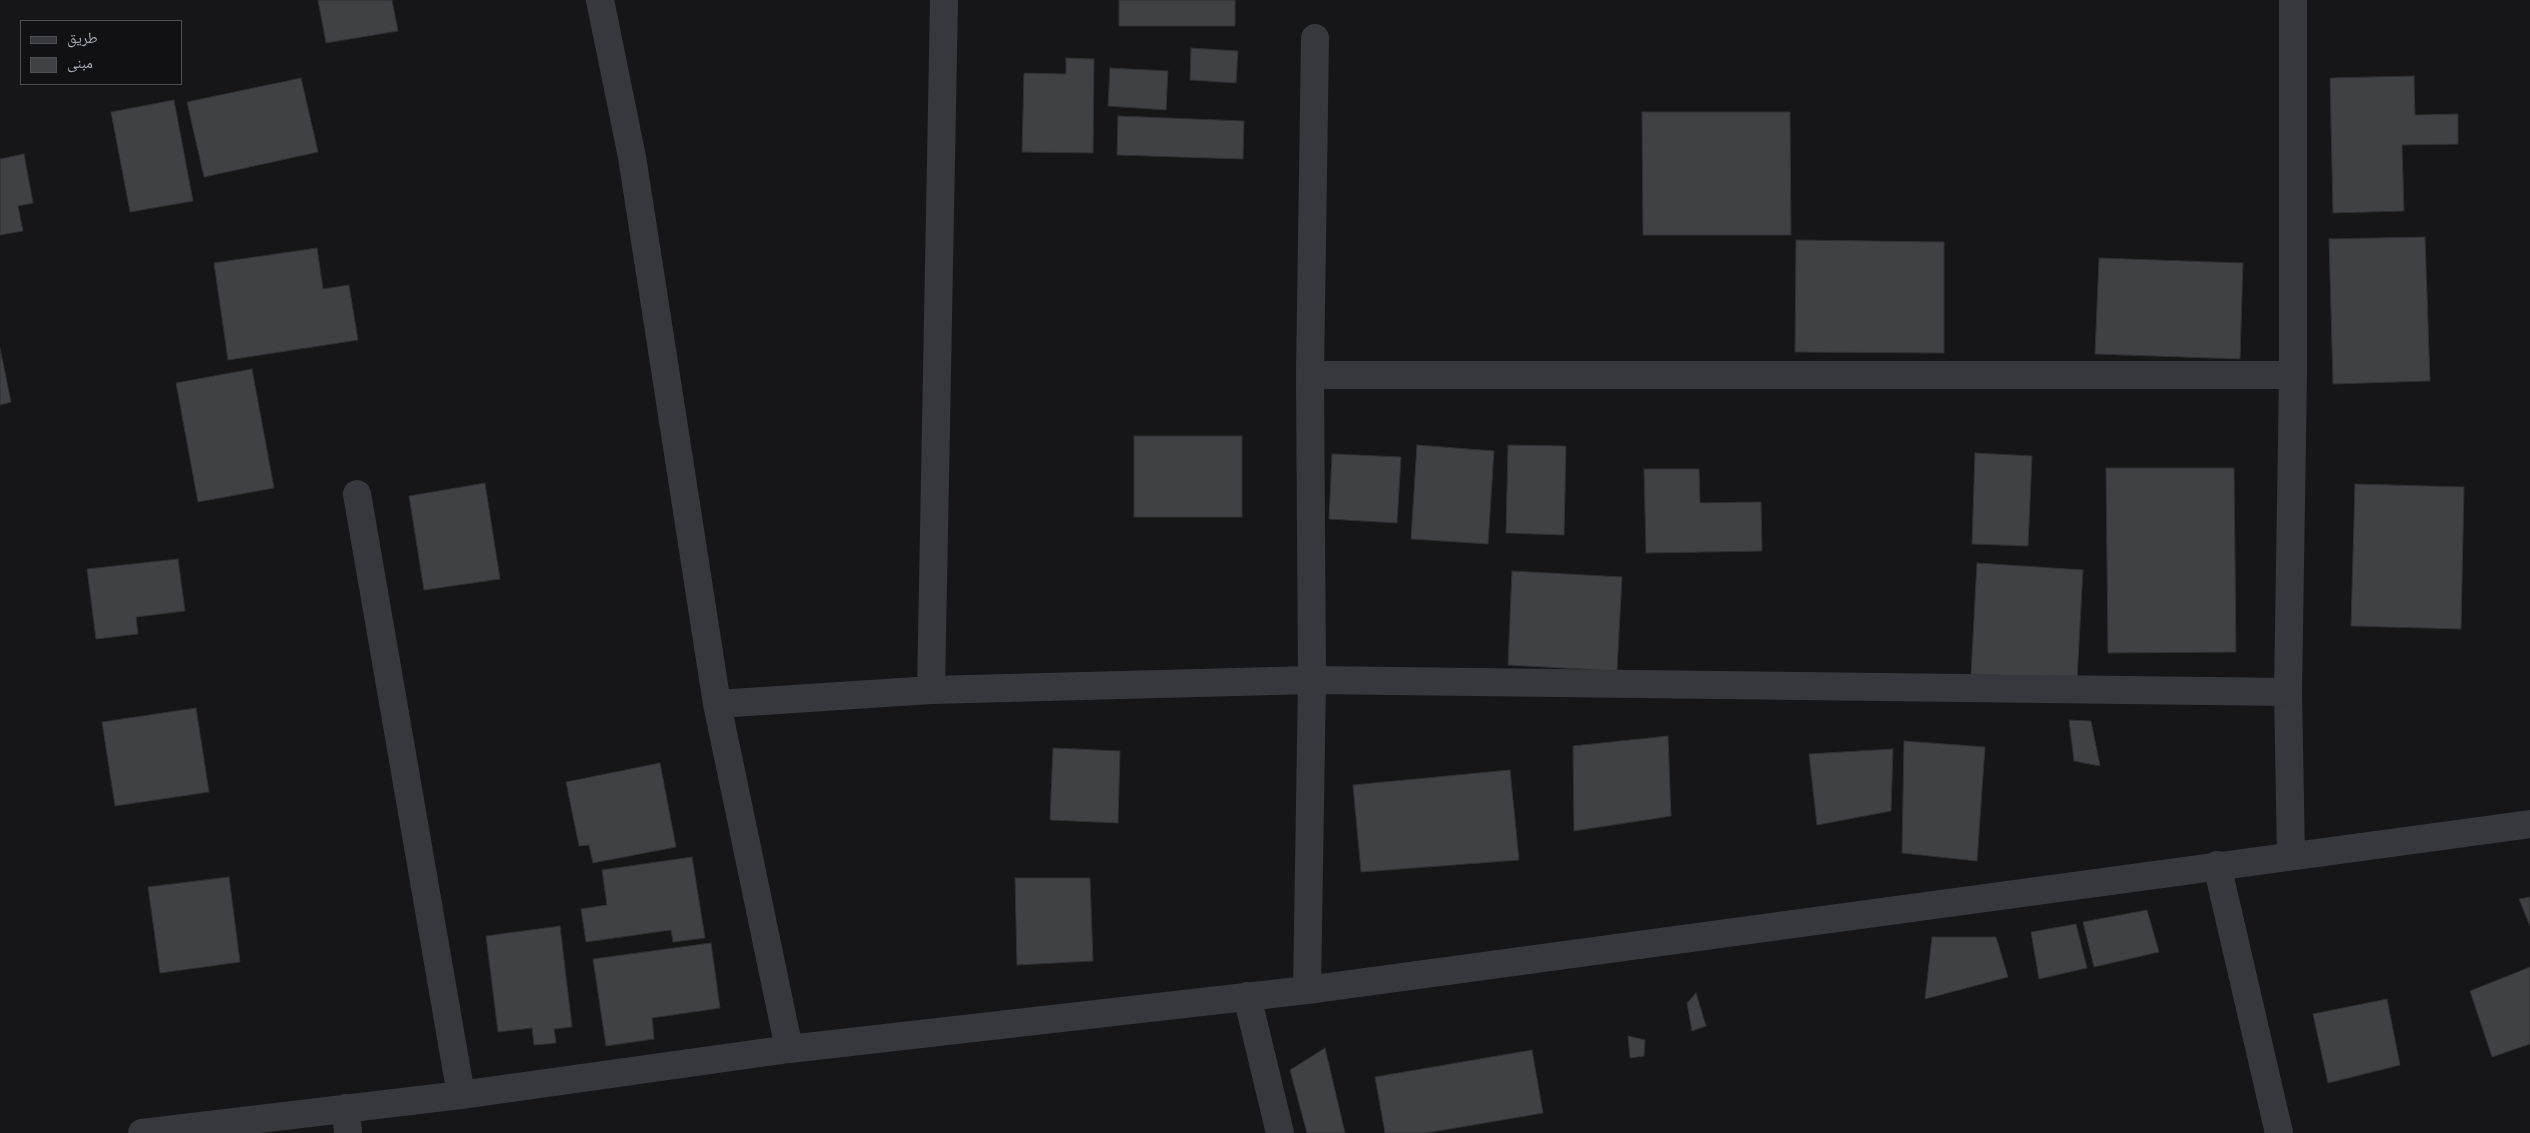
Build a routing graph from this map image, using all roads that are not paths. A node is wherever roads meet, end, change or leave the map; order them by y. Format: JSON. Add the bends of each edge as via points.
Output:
{"nodes":[{"id":1,"x":600,"y":0,"type":"edge"},
{"id":2,"x":944,"y":0,"type":"edge"},
{"id":3,"x":2293,"y":0,"type":"edge"},
{"id":4,"x":1315,"y":38,"type":"dead end"},
{"id":5,"x":2293,"y":375,"type":"junction"},
{"id":6,"x":1310,"y":376,"type":"junction"},
{"id":7,"x":357,"y":494,"type":"dead end"},
{"id":8,"x":1312,"y":680,"type":"junction"},
{"id":9,"x":931,"y":690,"type":"junction"},
{"id":10,"x":2288,"y":692,"type":"junction"},
{"id":11,"x":716,"y":704,"type":"junction"},
{"id":12,"x":2530,"y":824,"type":"edge"},
{"id":13,"x":2291,"y":856,"type":"junction"},
{"id":14,"x":2217,"y":865,"type":"junction"},
{"id":15,"x":1307,"y":990,"type":"junction"},
{"id":16,"x":1246,"y":996,"type":"junction"},
{"id":17,"x":789,"y":1049,"type":"junction"},
{"id":18,"x":461,"y":1095,"type":"junction"},
{"id":19,"x":347,"y":1121,"type":"edge"},
{"id":20,"x":142,"y":1133,"type":"edge"},
{"id":21,"x":1280,"y":1133,"type":"edge"},
{"id":22,"x":2279,"y":1133,"type":"edge"}],
"edges":[{"from":1,"to":11,"type":"street","via":[[632,157]]},
{"from":2,"to":9,"type":"street"},
{"from":3,"to":5,"type":"street"},
{"from":4,"to":6,"type":"street"},
{"from":5,"to":6,"type":"street"},
{"from":5,"to":10,"type":"street"},
{"from":6,"to":8,"type":"street"},
{"from":7,"to":18,"type":"street"},
{"from":8,"to":9,"type":"street"},
{"from":8,"to":10,"type":"street"},
{"from":8,"to":15,"type":"street"},
{"from":9,"to":11,"type":"street"},
{"from":10,"to":13,"type":"street"},
{"from":11,"to":17,"type":"street"},
{"from":12,"to":13,"type":"street"},
{"from":13,"to":14,"type":"street"},
{"from":14,"to":15,"type":"street"},
{"from":14,"to":22,"type":"street"},
{"from":15,"to":16,"type":"street"},
{"from":16,"to":17,"type":"street"},
{"from":16,"to":21,"type":"street"},
{"from":17,"to":18,"type":"street"},
{"from":18,"to":19,"type":"street"},
{"from":19,"to":20,"type":"street"}]}
